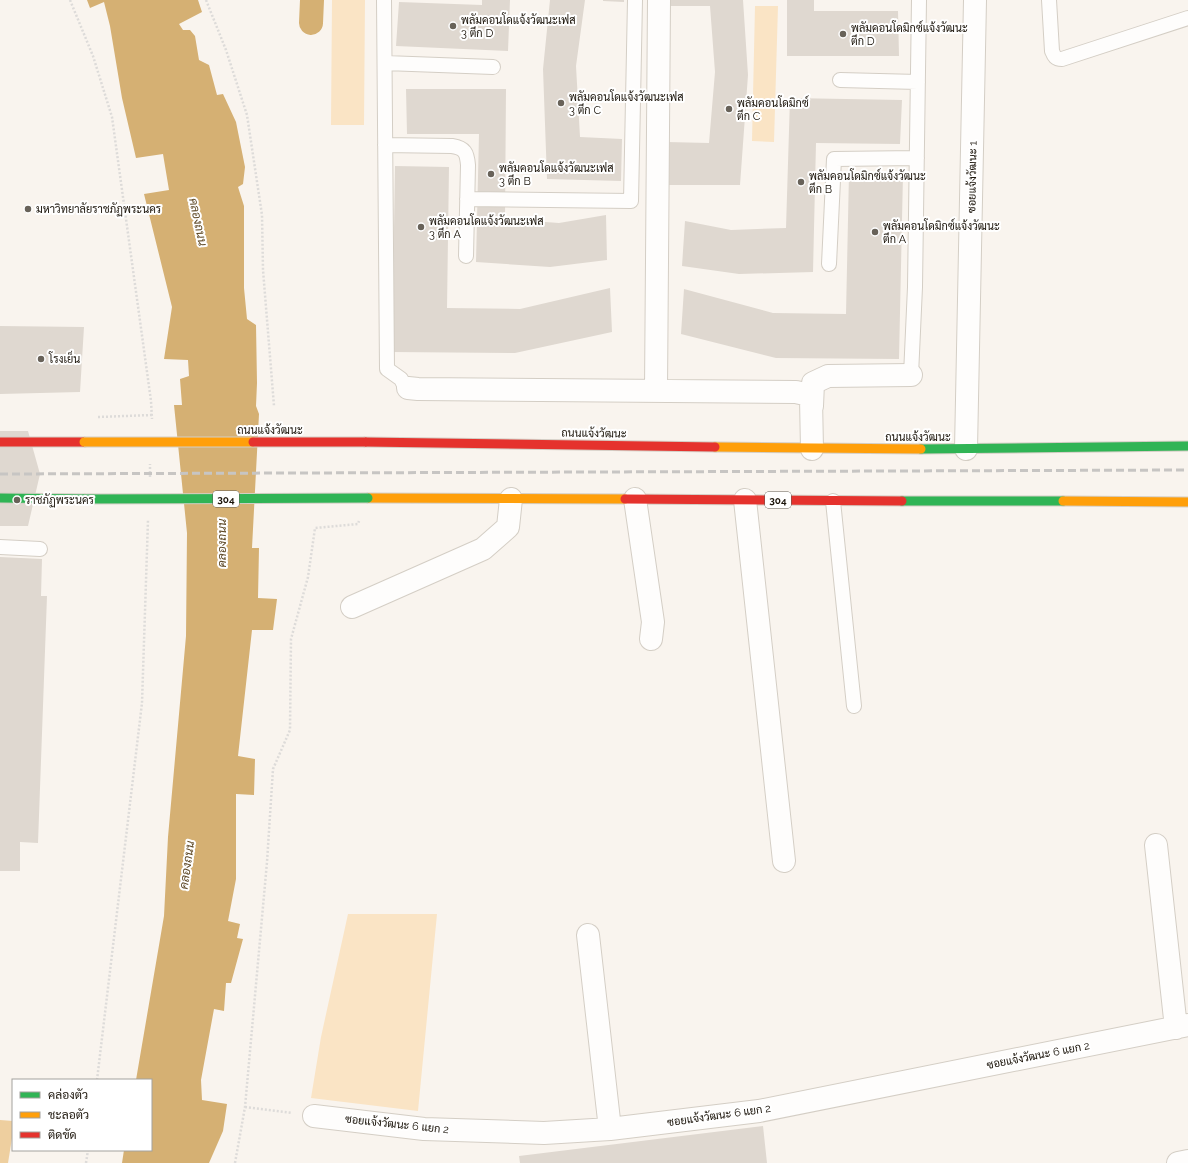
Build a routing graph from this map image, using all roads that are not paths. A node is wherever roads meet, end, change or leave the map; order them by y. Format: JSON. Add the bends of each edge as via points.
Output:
{"nodes":[{"id":1,"x":384,"y":0,"type":"edge"},
{"id":2,"x":635,"y":0,"type":"edge"},
{"id":3,"x":659,"y":0,"type":"edge"},
{"id":4,"x":919,"y":0,"type":"edge"},
{"id":5,"x":975,"y":0,"type":"edge"},
{"id":6,"x":1049,"y":0,"type":"edge"},
{"id":7,"x":1188,"y":18,"type":"edge"},
{"id":8,"x":385,"y":63,"type":"junction"},
{"id":9,"x":493,"y":67,"type":"dead end"},
{"id":10,"x":840,"y":80,"type":"dead end"},
{"id":11,"x":918,"y":82,"type":"junction"},
{"id":12,"x":385,"y":145,"type":"junction"},
{"id":13,"x":917,"y":158,"type":"junction"},
{"id":14,"x":467,"y":199,"type":"junction"},
{"id":15,"x":466,"y":256,"type":"dead end"},
{"id":16,"x":829,"y":264,"type":"dead end"},
{"id":17,"x":911,"y":375,"type":"joint"},
{"id":18,"x":408,"y":388,"type":"joint"},
{"id":19,"x":656,"y":391,"type":"junction"},
{"id":20,"x":812,"y":406,"type":"junction"},
{"id":21,"x":0,"y":442,"type":"edge"},
{"id":22,"x":1188,"y":446,"type":"edge"},
{"id":23,"x":812,"y":449,"type":"junction"},
{"id":24,"x":966,"y":449,"type":"junction"},
{"id":25,"x":0,"y":498,"type":"edge"},
{"id":26,"x":511,"y":499,"type":"junction"},
{"id":27,"x":635,"y":499,"type":"junction"},
{"id":28,"x":745,"y":500,"type":"junction"},
{"id":29,"x":833,"y":501,"type":"junction"},
{"id":30,"x":1188,"y":502,"type":"edge"},
{"id":31,"x":0,"y":547,"type":"edge"},
{"id":32,"x":40,"y":549,"type":"dead end"},
{"id":33,"x":352,"y":607,"type":"dead end"},
{"id":34,"x":651,"y":639,"type":"dead end"},
{"id":35,"x":854,"y":706,"type":"dead end"},
{"id":36,"x":1156,"y":846,"type":"dead end"},
{"id":37,"x":784,"y":861,"type":"dead end"},
{"id":38,"x":588,"y":935,"type":"dead end"},
{"id":39,"x":1182,"y":1026,"type":"edge"},
{"id":40,"x":314,"y":1116,"type":"road end"},
{"id":41,"x":610,"y":1129,"type":"junction"},
{"id":42,"x":1188,"y":1161,"type":"edge"},
{"id":43,"x":1178,"y":1163,"type":"edge"}],
"edges":[{"from":1,"to":8,"type":"lane"},
{"from":2,"to":14,"type":"lane","via":[[631,201]]},
{"from":3,"to":19,"type":"street"},
{"from":4,"to":11,"type":"lane"},
{"from":5,"to":24,"type":"street","name":"ซอยแจ้งวัฒนะ 1"},
{"from":6,"to":7,"type":"lane","via":[[1052,51],[1057,59]]},
{"from":8,"to":9,"type":"lane"},
{"from":8,"to":12,"type":"lane"},
{"from":10,"to":11,"type":"lane"},
{"from":11,"to":13,"type":"lane"},
{"from":12,"to":14,"type":"lane","via":[[459,147],[467,156]]},
{"from":12,"to":18,"type":"lane","via":[[387,369]]},
{"from":13,"to":16,"type":"lane","via":[[834,159],[827,210]]},
{"from":13,"to":17,"type":"lane"},
{"from":14,"to":15,"type":"lane"},
{"from":17,"to":20,"type":"street","via":[[828,376],[813,383]]},
{"from":18,"to":19,"type":"street"},
{"from":19,"to":20,"type":"street","via":[[796,392],[809,395]]},
{"from":20,"to":23,"type":"street"},
{"from":21,"to":23,"type":"main road","name":"ถนนแจ้งวัฒนะ","bridge":true,"via":[[366,442]]},
{"from":22,"to":24,"type":"main road","name":"ถนนแจ้งวัฒนะ"},
{"from":23,"to":24,"type":"main road","name":"ถนนแจ้งวัฒนะ"},
{"from":25,"to":26,"type":"main road","number":"304","bridge":true},
{"from":26,"to":27,"type":"main road","number":"304"},
{"from":26,"to":33,"type":"street","via":[[508,527],[483,549]]},
{"from":27,"to":28,"type":"main road","number":"304"},
{"from":27,"to":34,"type":"street","via":[[653,622]]},
{"from":28,"to":29,"type":"main road","number":"304"},
{"from":28,"to":37,"type":"street"},
{"from":29,"to":30,"type":"main road","number":"304"},
{"from":29,"to":35,"type":"lane"},
{"from":31,"to":32,"type":"lane"},
{"from":36,"to":39,"type":"street"},
{"from":38,"to":41,"type":"street"},
{"from":39,"to":41,"type":"street","name":"ซอยแจ้งวัฒนะ 6 แยก 2","via":[[759,1111]]},
{"from":40,"to":41,"type":"street","name":"ซอยแจ้งวัฒนะ 6 แยก 2","via":[[424,1129],[544,1133]]},
{"from":42,"to":43,"type":"street"}]}
